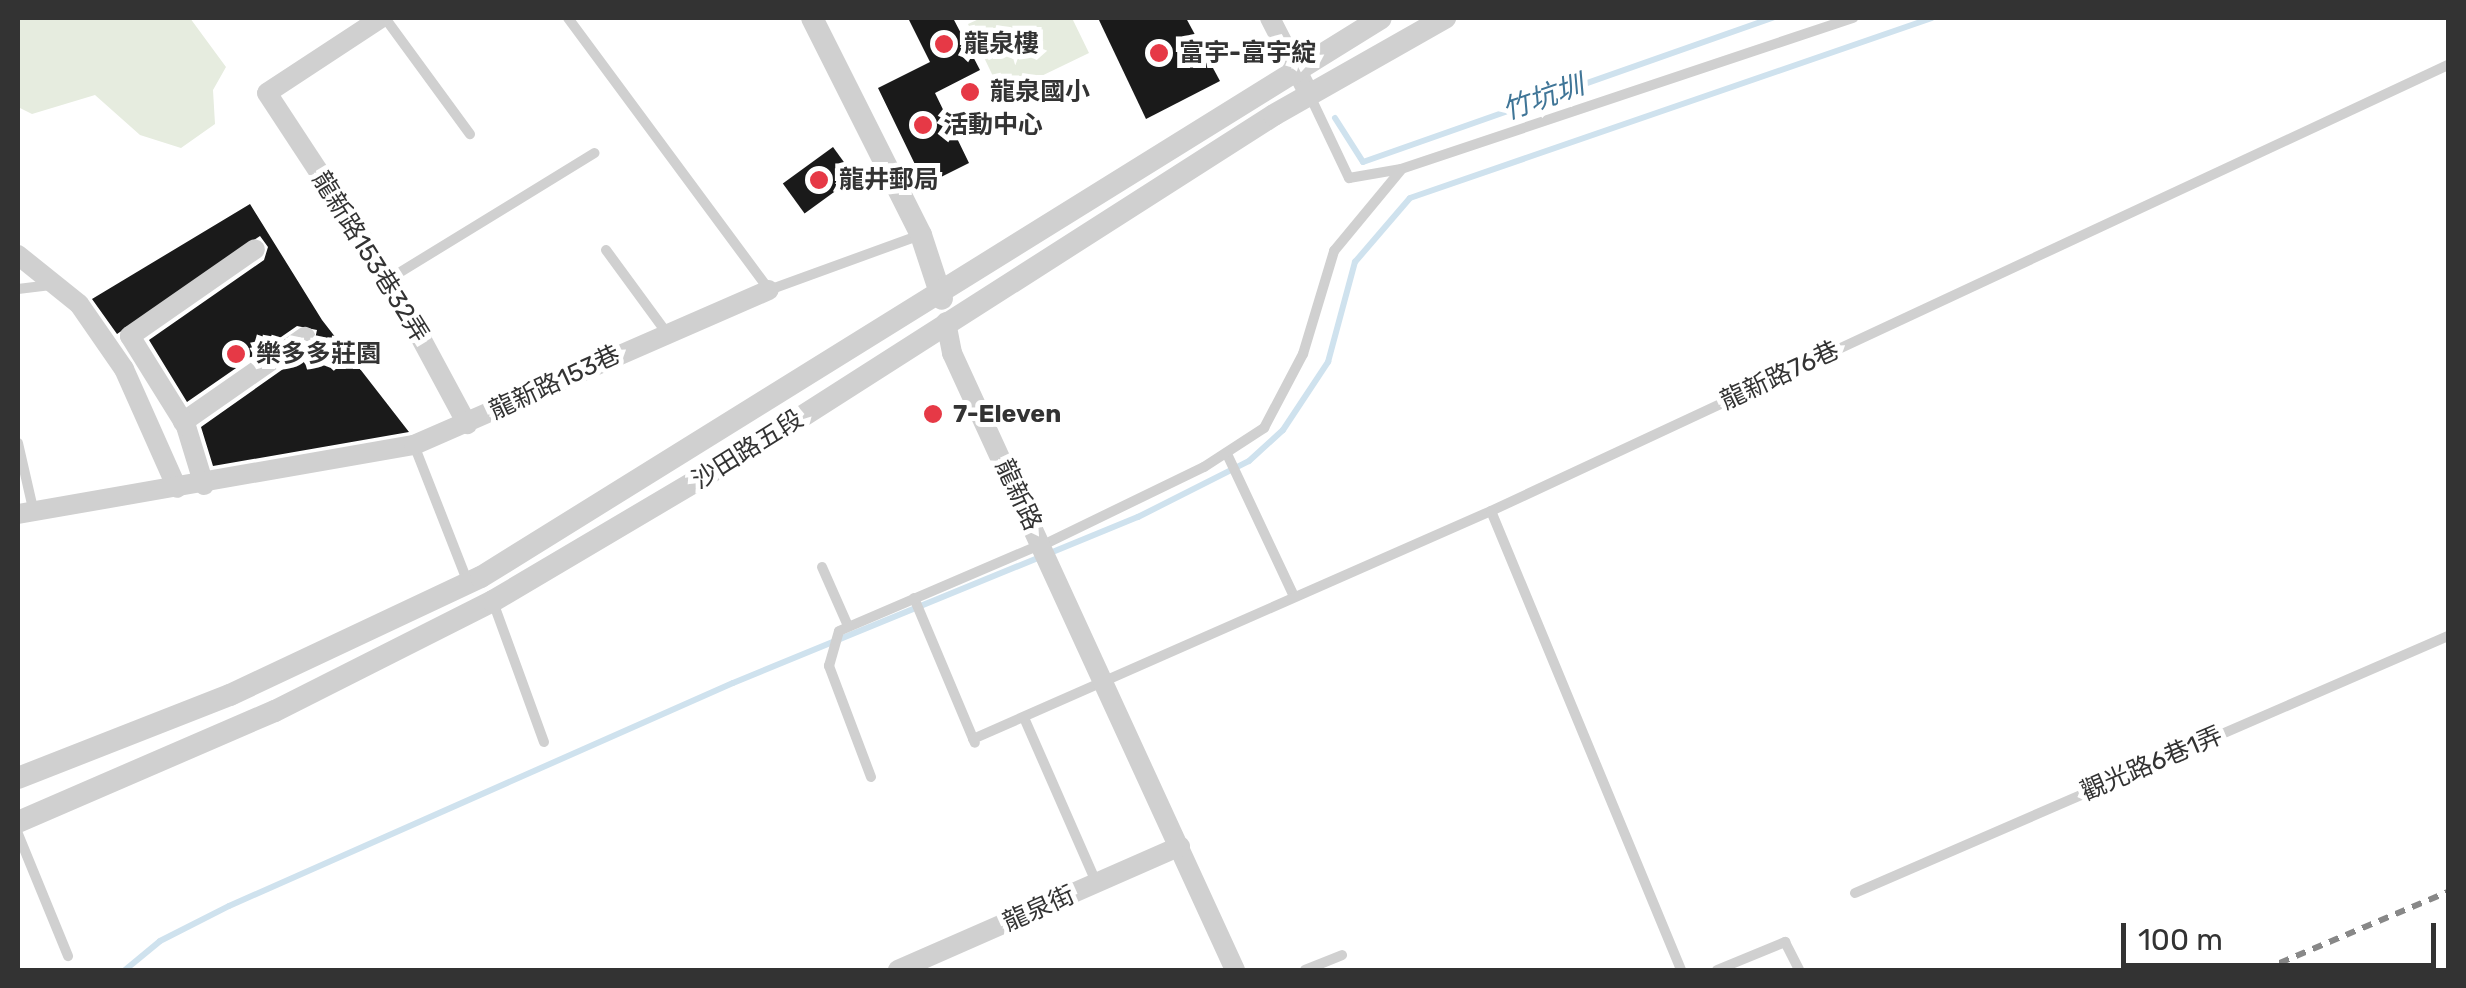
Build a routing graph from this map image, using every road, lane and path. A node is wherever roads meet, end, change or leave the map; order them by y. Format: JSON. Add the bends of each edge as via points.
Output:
{"nodes":[{"id":1,"x":383,"y":18,"type":"edge"},
{"id":2,"x":568,"y":18,"type":"edge"},
{"id":3,"x":812,"y":18,"type":"edge"},
{"id":4,"x":1270,"y":18,"type":"edge"},
{"id":5,"x":1381,"y":18,"type":"edge"},
{"id":6,"x":1445,"y":18,"type":"edge"},
{"id":7,"x":1853,"y":18,"type":"edge"},
{"id":8,"x":2448,"y":65,"type":"edge"},
{"id":9,"x":1296,"y":68,"type":"junction"},
{"id":10,"x":1310,"y":96,"type":"junction"},
{"id":11,"x":470,"y":134,"type":"dead end"},
{"id":12,"x":595,"y":153,"type":"dead end"},
{"id":13,"x":1402,"y":169,"type":"junction"},
{"id":14,"x":922,"y":234,"type":"junction"},
{"id":15,"x":255,"y":249,"type":"dead end"},
{"id":16,"x":606,"y":250,"type":"dead end"},
{"id":17,"x":18,"y":255,"type":"edge"},
{"id":18,"x":389,"y":280,"type":"junction"},
{"id":19,"x":54,"y":284,"type":"junction"},
{"id":20,"x":940,"y":288,"type":"junction"},
{"id":21,"x":18,"y":289,"type":"edge"},
{"id":22,"x":769,"y":290,"type":"junction"},
{"id":23,"x":946,"y":322,"type":"junction"},
{"id":24,"x":666,"y":332,"type":"junction"},
{"id":25,"x":306,"y":337,"type":"dead end"},
{"id":26,"x":182,"y":422,"type":"junction"},
{"id":27,"x":467,"y":424,"type":"junction"},
{"id":28,"x":18,"y":442,"type":"edge"},
{"id":29,"x":414,"y":445,"type":"junction"},
{"id":30,"x":1229,"y":457,"type":"junction"},
{"id":31,"x":204,"y":485,"type":"junction"},
{"id":32,"x":178,"y":488,"type":"junction"},
{"id":33,"x":1491,"y":511,"type":"junction"},
{"id":34,"x":26,"y":513,"type":"edge"},
{"id":35,"x":1044,"y":551,"type":"junction"},
{"id":36,"x":822,"y":567,"type":"dead end"},
{"id":37,"x":468,"y":584,"type":"junction"},
{"id":38,"x":1293,"y":594,"type":"junction"},
{"id":39,"x":915,"y":599,"type":"junction"},
{"id":40,"x":487,"y":605,"type":"junction"},
{"id":41,"x":844,"y":628,"type":"junction"},
{"id":42,"x":2448,"y":636,"type":"edge"},
{"id":43,"x":1109,"y":681,"type":"junction"},
{"id":44,"x":1025,"y":720,"type":"junction"},
{"id":45,"x":544,"y":742,"type":"dead end"},
{"id":46,"x":871,"y":777,"type":"dead end"},
{"id":47,"x":18,"y":778,"type":"edge"},
{"id":48,"x":18,"y":822,"type":"edge"},
{"id":49,"x":18,"y":834,"type":"edge"},
{"id":50,"x":1180,"y":846,"type":"junction"},
{"id":51,"x":1097,"y":884,"type":"junction"},
{"id":52,"x":1855,"y":893,"type":"dead end"},
{"id":53,"x":1342,"y":955,"type":"dead end"},
{"id":54,"x":68,"y":956,"type":"dead end"},
{"id":55,"x":932,"y":964,"type":"edge"},
{"id":56,"x":898,"y":970,"type":"edge"},
{"id":57,"x":1236,"y":970,"type":"edge"},
{"id":58,"x":1305,"y":970,"type":"edge"},
{"id":59,"x":1681,"y":970,"type":"edge"},
{"id":60,"x":1717,"y":970,"type":"edge"},
{"id":61,"x":1799,"y":970,"type":"edge"}],
"edges":[{"from":1,"to":11,"type":"lane"},
{"from":1,"to":18,"type":"street","name":"龍新路153巷32弄","via":[[267,93]]},
{"from":2,"to":22,"type":"lane"},
{"from":3,"to":14,"type":"street","name":"龍新路"},
{"from":4,"to":9,"type":"street"},
{"from":5,"to":9,"type":"street","name":"沙田路五段"},
{"from":6,"to":10,"type":"street","name":"沙田路五段"},
{"from":7,"to":13,"type":"lane"},
{"from":8,"to":33,"type":"lane","name":"龍新路76巷"},
{"from":9,"to":10,"type":"street"},
{"from":9,"to":20,"type":"street","name":"沙田路五段"},
{"from":10,"to":13,"type":"lane","via":[[1349,178]]},
{"from":10,"to":23,"type":"street","name":"沙田路五段"},
{"from":12,"to":18,"type":"lane"},
{"from":13,"to":30,"type":"lane","via":[[1334,251],[1284,401]]},
{"from":14,"to":20,"type":"street","name":"龍新路"},
{"from":14,"to":22,"type":"lane","name":"龍新路153巷"},
{"from":15,"to":26,"type":"street","via":[[132,330]]},
{"from":16,"to":24,"type":"lane"},
{"from":17,"to":19,"type":"street"},
{"from":18,"to":27,"type":"street","name":"龍新路153巷32弄"},
{"from":19,"to":21,"type":"lane"},
{"from":19,"to":32,"type":"street","via":[[79,304],[124,369]]},
{"from":20,"to":23,"type":"street","name":"龍新路"},
{"from":20,"to":37,"type":"street","name":"沙田路五段"},
{"from":22,"to":24,"type":"street","name":"龍新路153巷"},
{"from":23,"to":35,"type":"street","name":"龍新路","via":[[952,353]]},
{"from":23,"to":40,"type":"street","name":"沙田路五段"},
{"from":24,"to":27,"type":"street","name":"龍新路153巷"},
{"from":25,"to":26,"type":"street"},
{"from":26,"to":31,"type":"street"},
{"from":27,"to":29,"type":"street","name":"龍新路153巷"},
{"from":28,"to":34,"type":"lane"},
{"from":29,"to":31,"type":"street","name":"龍新路153巷"},
{"from":29,"to":37,"type":"lane"},
{"from":30,"to":35,"type":"lane"},
{"from":30,"to":38,"type":"lane"},
{"from":31,"to":32,"type":"street","name":"龍新路153巷"},
{"from":32,"to":34,"type":"street","name":"龍新路153巷"},
{"from":33,"to":38,"type":"lane","name":"龍新路76巷"},
{"from":33,"to":59,"type":"lane"},
{"from":35,"to":39,"type":"lane"},
{"from":35,"to":43,"type":"street","name":"龍新路"},
{"from":36,"to":41,"type":"lane"},
{"from":37,"to":40,"type":"street"},
{"from":37,"to":47,"type":"street","name":"沙田路五段","via":[[247,688]]},
{"from":38,"to":43,"type":"lane","name":"龍新路76巷"},
{"from":39,"to":41,"type":"lane"},
{"from":39,"to":44,"type":"lane","name":"龍新路76巷","via":[[974,741]]},
{"from":40,"to":45,"type":"lane"},
{"from":40,"to":48,"type":"street","name":"沙田路五段","via":[[275,710]]},
{"from":41,"to":46,"type":"lane","via":[[828,666]]},
{"from":42,"to":52,"type":"lane","name":"觀光路6巷1弄"},
{"from":43,"to":44,"type":"lane","name":"龍新路76巷"},
{"from":43,"to":50,"type":"street","name":"龍新路"},
{"from":44,"to":51,"type":"lane"},
{"from":49,"to":54,"type":"lane"},
{"from":50,"to":51,"type":"street","name":"龍泉街"},
{"from":50,"to":57,"type":"street","name":"龍新路"},
{"from":51,"to":55,"type":"street","name":"龍泉街"},
{"from":53,"to":58,"type":"lane"},
{"from":55,"to":56,"type":"street","name":"龍泉街"},
{"from":60,"to":61,"type":"lane","via":[[1785,942]]}]}
